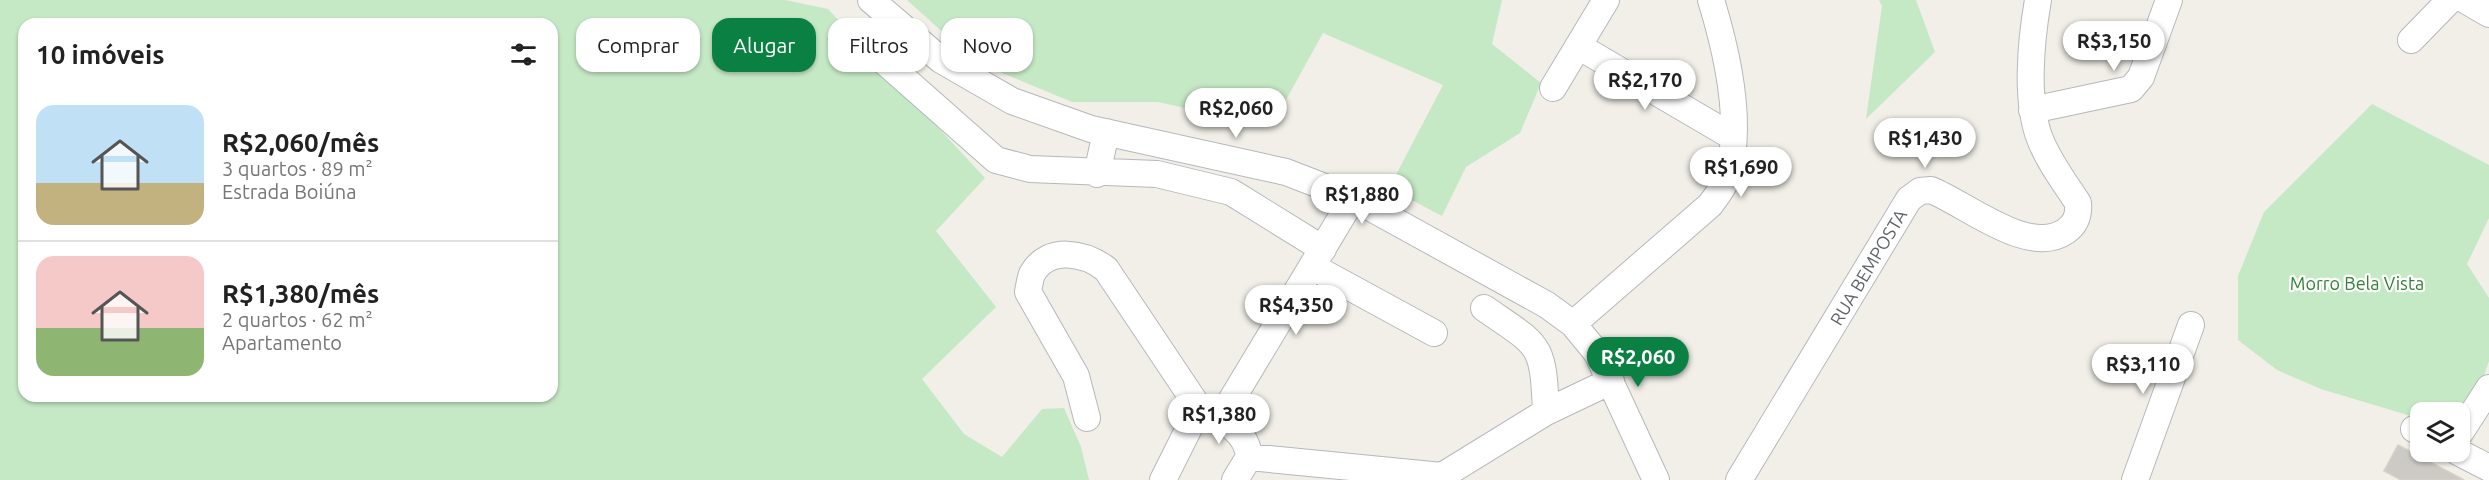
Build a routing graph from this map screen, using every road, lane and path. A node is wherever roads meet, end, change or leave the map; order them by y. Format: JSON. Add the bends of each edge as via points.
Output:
{"nodes":[{"id":1,"x":871,"y":0,"type":"edge"},
{"id":2,"x":1606,"y":0,"type":"edge"},
{"id":3,"x":1711,"y":0,"type":"edge"},
{"id":4,"x":2038,"y":0,"type":"edge"},
{"id":5,"x":2169,"y":0,"type":"edge"},
{"id":6,"x":2450,"y":0,"type":"edge"},
{"id":7,"x":2465,"y":0,"type":"edge"},
{"id":8,"x":2489,"y":14,"type":"edge"},
{"id":9,"x":2411,"y":40,"type":"dead end"},
{"id":10,"x":1578,"y":46,"type":"junction"},
{"id":11,"x":896,"y":72,"type":"edge"},
{"id":12,"x":1553,"y":88,"type":"dead end"},
{"id":13,"x":2032,"y":110,"type":"junction"},
{"id":14,"x":1106,"y":132,"type":"junction"},
{"id":15,"x":1733,"y":137,"type":"junction"},
{"id":16,"x":1097,"y":174,"type":"junction"},
{"id":17,"x":1353,"y":198,"type":"junction"},
{"id":18,"x":1318,"y":258,"type":"junction"},
{"id":19,"x":1484,"y":308,"type":"dead end"},
{"id":20,"x":1573,"y":324,"type":"junction"},
{"id":21,"x":2192,"y":324,"type":"dead end"},
{"id":22,"x":1434,"y":333,"type":"dead end"},
{"id":23,"x":1611,"y":381,"type":"junction"},
{"id":24,"x":2489,"y":388,"type":"edge"},
{"id":25,"x":1546,"y":412,"type":"junction"},
{"id":26,"x":1210,"y":413,"type":"junction"},
{"id":27,"x":2470,"y":417,"type":"edge"},
{"id":28,"x":1087,"y":418,"type":"dead end"},
{"id":29,"x":1250,"y":456,"type":"junction"},
{"id":30,"x":2470,"y":458,"type":"edge"},
{"id":31,"x":2489,"y":468,"type":"edge"},
{"id":32,"x":1444,"y":478,"type":"edge"},
{"id":33,"x":1163,"y":480,"type":"edge"},
{"id":34,"x":1235,"y":480,"type":"edge"},
{"id":35,"x":1656,"y":480,"type":"edge"},
{"id":36,"x":1739,"y":480,"type":"edge"},
{"id":37,"x":2135,"y":480,"type":"edge"}],
"edges":[{"from":1,"to":14,"type":"street","via":[[941,60],[971,79],[1012,101]]},
{"from":2,"to":10,"type":"street"},
{"from":3,"to":15,"type":"street","via":[[1725,48]]},
{"from":4,"to":13,"type":"street","name":"RUA BEMPOSTA","via":[[2033,29]]},
{"from":5,"to":13,"type":"street","via":[[2141,77],[2131,89]]},
{"from":6,"to":9,"type":"street"},
{"from":7,"to":8,"type":"street"},
{"from":10,"to":12,"type":"street"},
{"from":10,"to":15,"type":"street"},
{"from":11,"to":16,"type":"street","via":[[996,160],[1030,169]]},
{"from":13,"to":36,"type":"street","name":"RUA BEMPOSTA","via":[[2040,140],[2078,203],[2079,214],[2071,227],[2056,238],[2039,240],[2000,227],[1931,190],[1920,191],[1909,199]]},
{"from":14,"to":16,"type":"street"},
{"from":14,"to":17,"type":"street","via":[[1286,172]]},
{"from":15,"to":20,"type":"street","via":[[1726,180],[1710,205]]},
{"from":16,"to":18,"type":"street","via":[[1157,174],[1231,192]]},
{"from":17,"to":18,"type":"street"},
{"from":17,"to":20,"type":"street","via":[[1546,305]]},
{"from":18,"to":22,"type":"street"},
{"from":18,"to":26,"type":"street"},
{"from":19,"to":25,"type":"street","via":[[1539,351],[1544,368]]},
{"from":20,"to":23,"type":"street","via":[[1597,353]]},
{"from":21,"to":37,"type":"street"},
{"from":23,"to":25,"type":"street"},
{"from":23,"to":35,"type":"street"},
{"from":24,"to":27,"type":"street"},
{"from":25,"to":32,"type":"street"},
{"from":26,"to":28,"type":"street","via":[[1106,269],[1092,258],[1069,253],[1046,260],[1033,274],[1028,292],[1076,376]]},
{"from":26,"to":29,"type":"street","via":[[1247,442]]},
{"from":26,"to":33,"type":"street"},
{"from":29,"to":32,"type":"street"},
{"from":29,"to":34,"type":"street"},
{"from":30,"to":31,"type":"street"}]}
